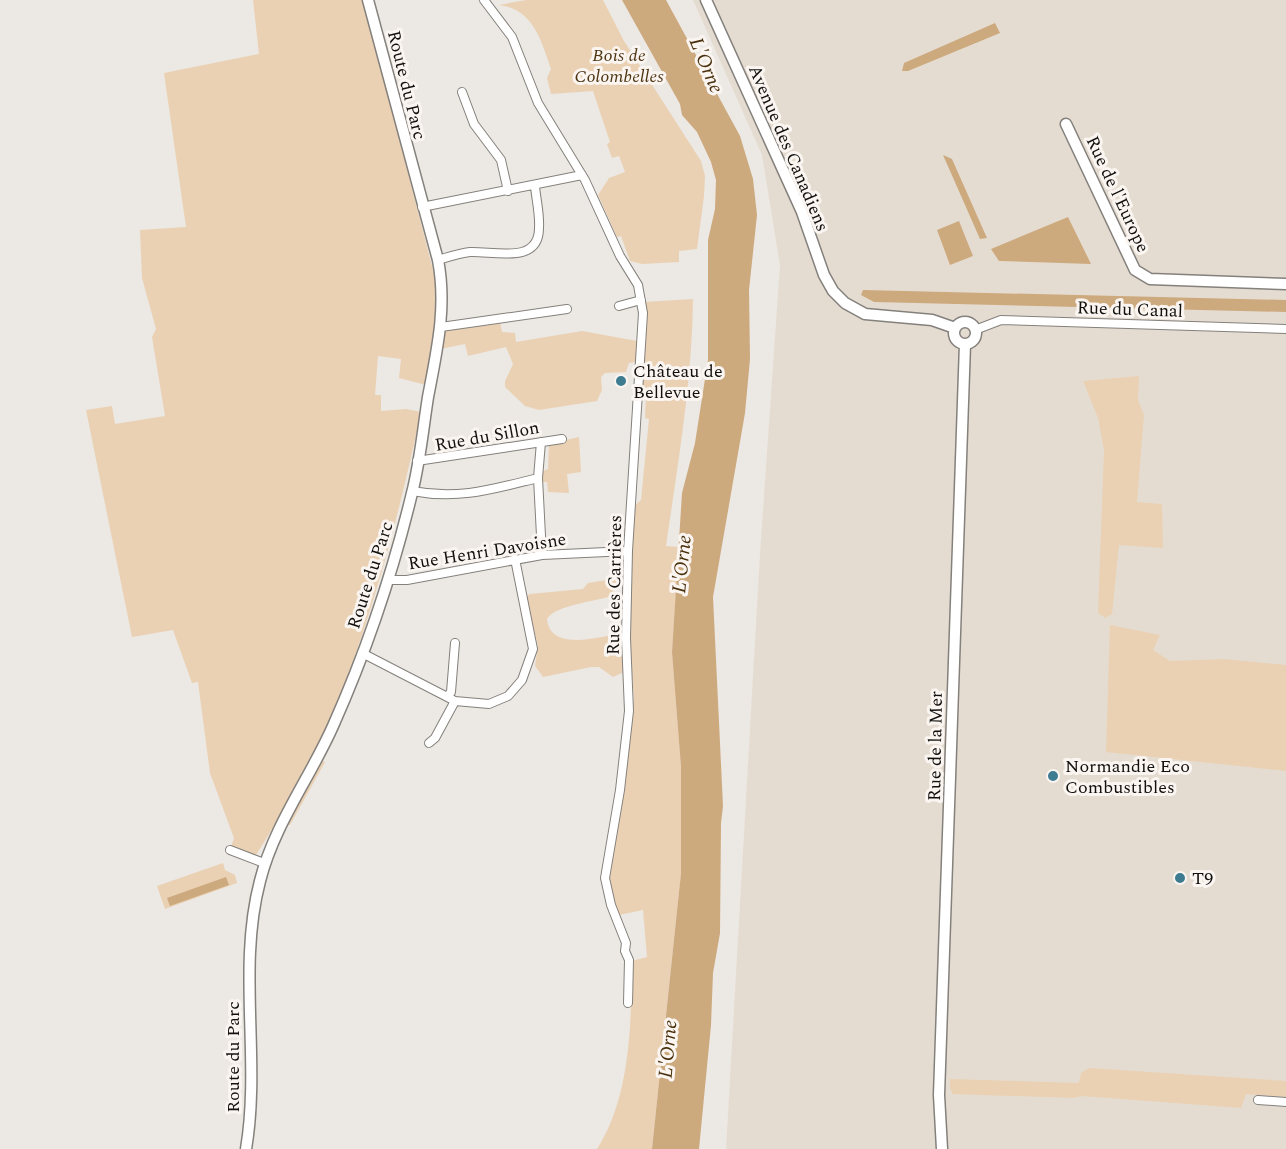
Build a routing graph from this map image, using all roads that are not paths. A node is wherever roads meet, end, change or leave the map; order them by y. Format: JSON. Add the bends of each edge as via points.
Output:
{"nodes":[{"id":1,"x":368,"y":0,"type":"edge"},
{"id":2,"x":484,"y":0,"type":"edge"},
{"id":3,"x":706,"y":0,"type":"edge"},
{"id":4,"x":462,"y":92,"type":"dead end"},
{"id":5,"x":1066,"y":124,"type":"dead end"},
{"id":6,"x":582,"y":175,"type":"junction"},
{"id":7,"x":535,"y":186,"type":"junction"},
{"id":8,"x":508,"y":190,"type":"junction"},
{"id":9,"x":422,"y":207,"type":"junction"},
{"id":10,"x":438,"y":260,"type":"junction"},
{"id":11,"x":1286,"y":284,"type":"edge"},
{"id":12,"x":641,"y":300,"type":"junction"},
{"id":13,"x":619,"y":306,"type":"dead end"},
{"id":14,"x":567,"y":309,"type":"dead end"},
{"id":15,"x":441,"y":327,"type":"junction"},
{"id":16,"x":955,"y":328,"type":"junction"},
{"id":17,"x":1286,"y":329,"type":"edge"},
{"id":18,"x":975,"y":330,"type":"junction"},
{"id":19,"x":965,"y":344,"type":"junction"},
{"id":20,"x":562,"y":439,"type":"dead end"},
{"id":21,"x":541,"y":442,"type":"junction"},
{"id":22,"x":417,"y":461,"type":"junction"},
{"id":23,"x":538,"y":478,"type":"junction"},
{"id":24,"x":412,"y":491,"type":"junction"},
{"id":25,"x":628,"y":551,"type":"junction"},
{"id":26,"x":542,"y":555,"type":"junction"},
{"id":27,"x":515,"y":559,"type":"junction"},
{"id":28,"x":387,"y":580,"type":"junction"},
{"id":29,"x":455,"y":643,"type":"dead end"},
{"id":30,"x":362,"y":653,"type":"junction"},
{"id":31,"x":451,"y":699,"type":"junction"},
{"id":32,"x":429,"y":743,"type":"dead end"},
{"id":33,"x":230,"y":850,"type":"dead end"},
{"id":34,"x":264,"y":863,"type":"junction"},
{"id":35,"x":628,"y":1003,"type":"dead end"},
{"id":36,"x":1258,"y":1100,"type":"dead end"},
{"id":37,"x":1286,"y":1102,"type":"edge"},
{"id":38,"x":246,"y":1149,"type":"edge"},
{"id":39,"x":942,"y":1149,"type":"edge"}],
"edges":[{"from":1,"to":9,"type":"street","name":"Route du Parc"},
{"from":2,"to":6,"type":"street","name":"Rue des Carrières","via":[[512,37],[538,103]]},
{"from":3,"to":16,"type":"street","name":"Avenue des Canadiens","via":[[802,212],[826,280],[836,294],[848,305],[871,315],[932,320]]},
{"from":4,"to":8,"type":"street","via":[[474,124],[501,160]]},
{"from":5,"to":11,"type":"street","name":"Rue de l'Europe","via":[[1135,270],[1150,279]]},
{"from":6,"to":7,"type":"street"},
{"from":6,"to":12,"type":"street","name":"Rue des Carrières","via":[[638,285]]},
{"from":7,"to":8,"type":"street"},
{"from":7,"to":10,"type":"street","via":[[539,228],[530,249],[521,254],[467,252]]},
{"from":8,"to":9,"type":"street"},
{"from":9,"to":10,"type":"street","name":"Route du Parc"},
{"from":10,"to":15,"type":"street","name":"Route du Parc","via":[[444,293]]},
{"from":12,"to":13,"type":"street"},
{"from":12,"to":25,"type":"street","name":"Rue des Carrières","via":[[643,334]]},
{"from":14,"to":15,"type":"street"},
{"from":15,"to":22,"type":"street","name":"Route du Parc"},
{"from":16,"to":18,"type":"street","via":[[964,323]]},
{"from":16,"to":19,"type":"street","via":[[956,339]]},
{"from":17,"to":18,"type":"street","name":"Rue du Canal","via":[[1001,321]]},
{"from":18,"to":19,"type":"street","via":[[974,339]]},
{"from":19,"to":39,"type":"street","name":"Rue de la Mer","via":[[939,1095]]},
{"from":20,"to":21,"type":"street","name":"Rue du Sillon"},
{"from":21,"to":22,"type":"street","name":"Rue du Sillon"},
{"from":21,"to":23,"type":"street"},
{"from":22,"to":24,"type":"street","name":"Route du Parc"},
{"from":23,"to":24,"type":"street","via":[[447,497]]},
{"from":23,"to":26,"type":"street"},
{"from":24,"to":28,"type":"street","name":"Route du Parc"},
{"from":25,"to":26,"type":"street","name":"Rue Henri Davoisne"},
{"from":25,"to":35,"type":"street","name":"Rue des Carrières","via":[[629,711],[605,878],[626,943]]},
{"from":26,"to":27,"type":"street","name":"Rue Henri Davoisne"},
{"from":27,"to":28,"type":"street","name":"Rue Henri Davoisne","via":[[407,580]]},
{"from":27,"to":31,"type":"street","via":[[533,649],[528,669],[515,689],[500,701],[478,704]]},
{"from":28,"to":30,"type":"street","name":"Route du Parc"},
{"from":29,"to":31,"type":"street"},
{"from":30,"to":31,"type":"street"},
{"from":30,"to":34,"type":"street","name":"Route du Parc","via":[[333,727]]},
{"from":31,"to":32,"type":"street","via":[[435,738]]},
{"from":33,"to":34,"type":"street"},
{"from":34,"to":38,"type":"street","name":"Route du Parc","via":[[250,946],[252,1083]]},
{"from":36,"to":37,"type":"street"}]}
